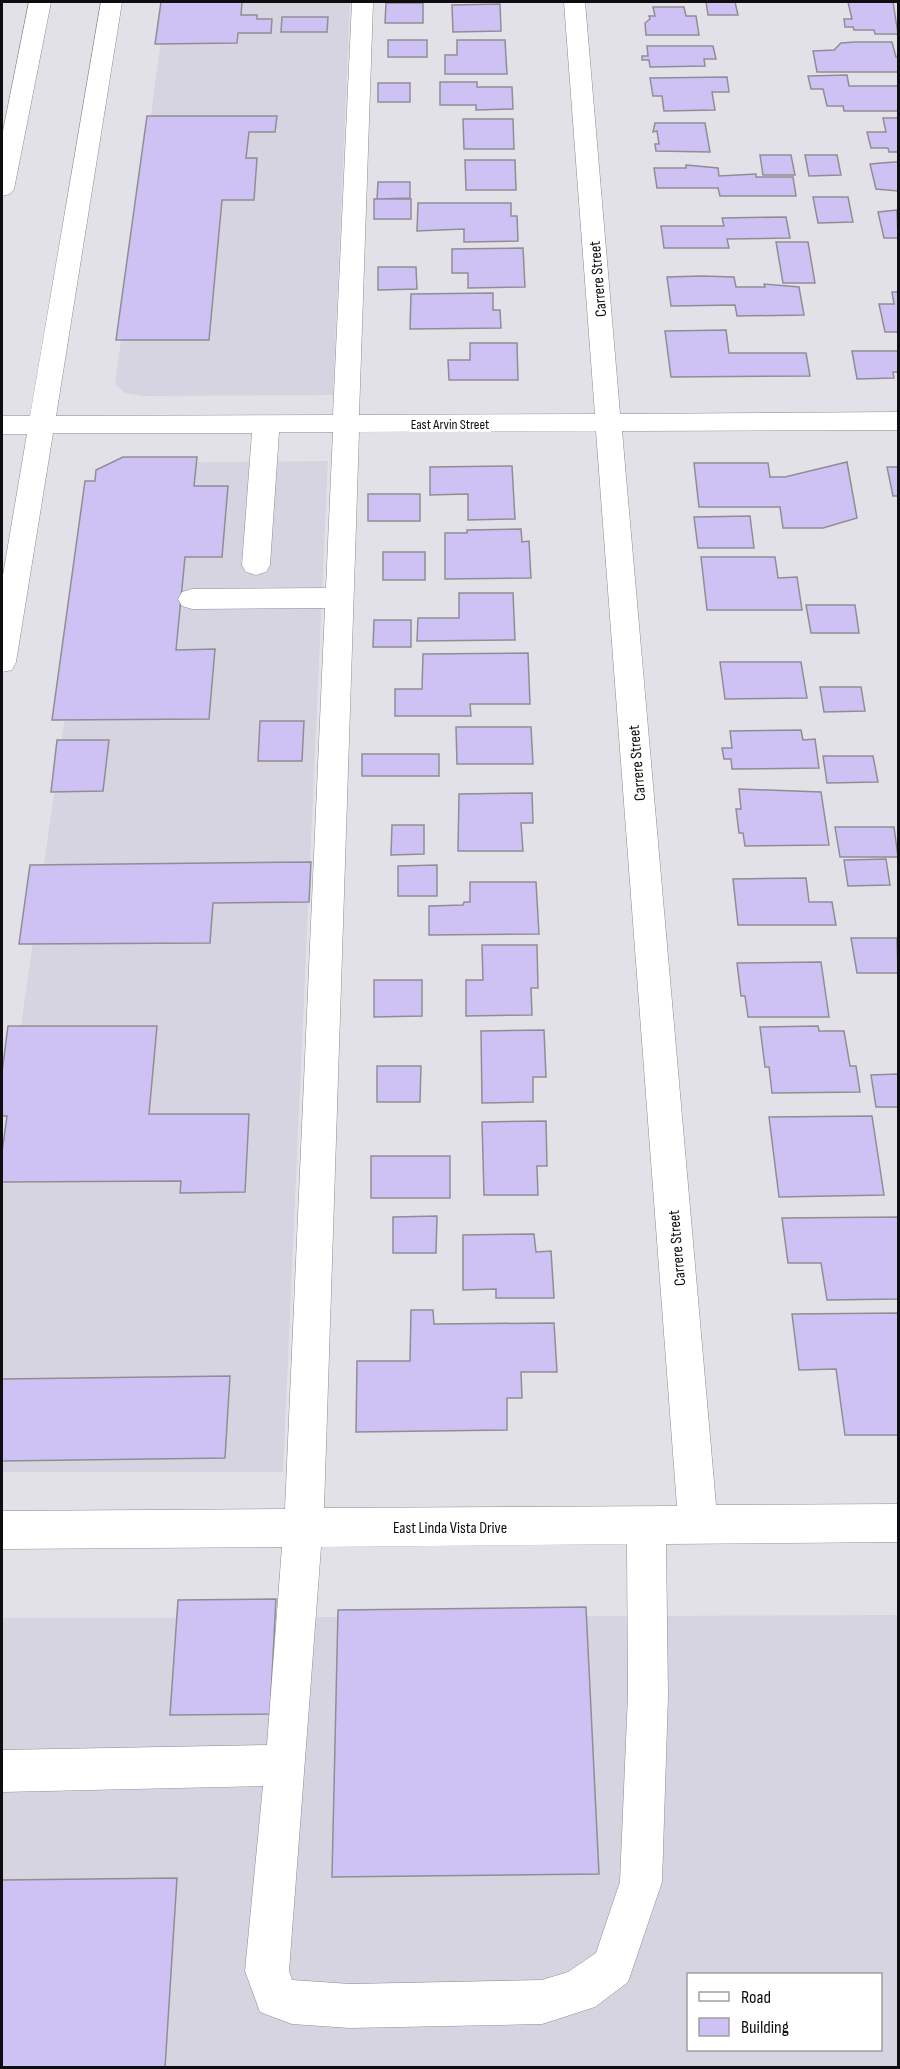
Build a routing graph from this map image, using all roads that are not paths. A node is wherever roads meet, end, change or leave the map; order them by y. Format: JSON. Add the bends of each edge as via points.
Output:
{"nodes":[{"id":1,"x":40,"y":2,"type":"edge"},
{"id":2,"x":111,"y":2,"type":"edge"},
{"id":3,"x":362,"y":2,"type":"edge"},
{"id":4,"x":574,"y":2,"type":"edge"},
{"id":5,"x":2,"y":189,"type":"edge"},
{"id":6,"x":898,"y":421,"type":"edge"},
{"id":7,"x":608,"y":423,"type":"junction"},
{"id":8,"x":344,"y":424,"type":"junction"},
{"id":9,"x":2,"y":425,"type":"edge"},
{"id":10,"x":266,"y":425,"type":"junction"},
{"id":11,"x":42,"y":426,"type":"junction"},
{"id":12,"x":256,"y":565,"type":"dead end"},
{"id":13,"x":338,"y":598,"type":"junction"},
{"id":14,"x":192,"y":599,"type":"dead end"},
{"id":15,"x":2,"y":662,"type":"edge"},
{"id":16,"x":898,"y":1523,"type":"edge"},
{"id":17,"x":698,"y":1525,"type":"junction"},
{"id":18,"x":646,"y":1526,"type":"junction"},
{"id":19,"x":304,"y":1527,"type":"junction"},
{"id":20,"x":2,"y":1530,"type":"edge"},
{"id":21,"x":285,"y":1765,"type":"junction"},
{"id":22,"x":2,"y":1771,"type":"edge"}],
"edges":[{"from":1,"to":5,"type":"street"},
{"from":2,"to":11,"type":"street"},
{"from":3,"to":8,"type":"street"},
{"from":4,"to":7,"type":"street","name":"Carrere Street"},
{"from":6,"to":7,"type":"street","name":"East Arvin Street"},
{"from":7,"to":8,"type":"street","name":"East Arvin Street"},
{"from":7,"to":17,"type":"street","name":"Carrere Street"},
{"from":8,"to":10,"type":"street","name":"East Arvin Street"},
{"from":8,"to":13,"type":"street"},
{"from":9,"to":11,"type":"street","name":"East Arvin Street"},
{"from":10,"to":11,"type":"street","name":"East Arvin Street"},
{"from":10,"to":12,"type":"street"},
{"from":11,"to":15,"type":"street"},
{"from":13,"to":14,"type":"street"},
{"from":13,"to":19,"type":"street"},
{"from":16,"to":17,"type":"street","name":"East Linda Vista Drive"},
{"from":17,"to":18,"type":"street","name":"East Linda Vista Drive"},
{"from":18,"to":19,"type":"street","name":"East Linda Vista Drive"},
{"from":18,"to":21,"type":"street","via":[[648,1695],[641,1882],[613,1967],[579,1991],[542,2002],[350,2006],[292,2002],[276,1996],[267,1971]]},
{"from":19,"to":20,"type":"street","name":"East Linda Vista Drive"},
{"from":19,"to":21,"type":"street"},
{"from":21,"to":22,"type":"street"}]}
